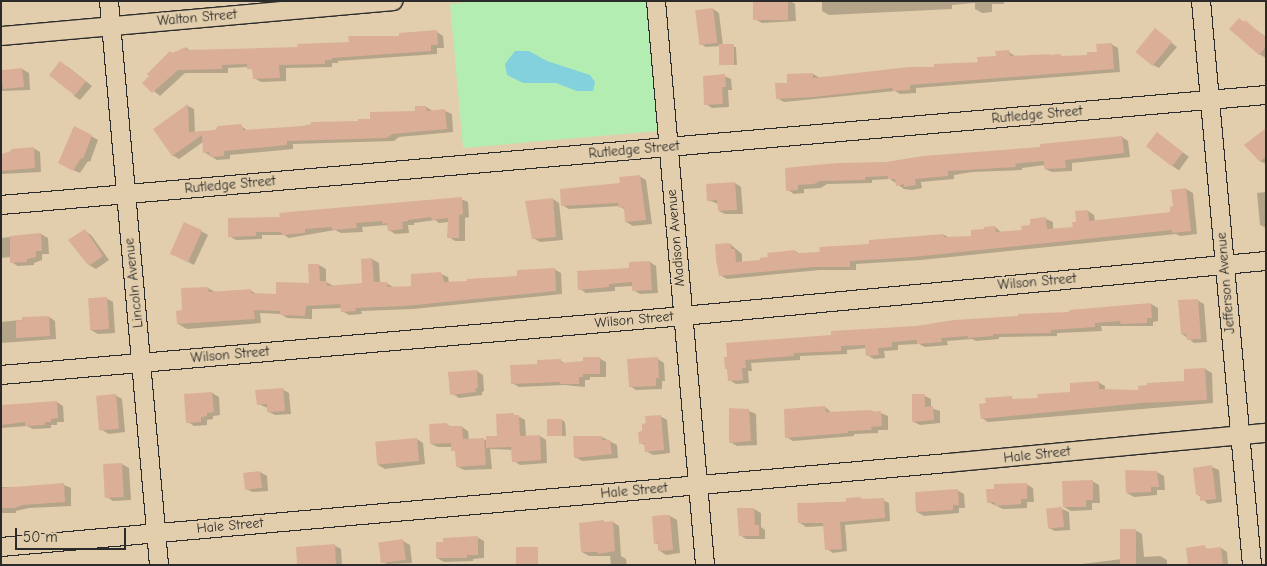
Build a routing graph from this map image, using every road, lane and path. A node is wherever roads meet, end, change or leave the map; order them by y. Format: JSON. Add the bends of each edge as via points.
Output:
{"nodes":[{"id":1,"x":110,"y":1,"type":"edge"},
{"id":2,"x":393,"y":1,"type":"edge"},
{"id":3,"x":656,"y":1,"type":"edge"},
{"id":4,"x":1201,"y":1,"type":"edge"},
{"id":5,"x":112,"y":25,"type":"junction"},
{"id":6,"x":1,"y":36,"type":"edge"},
{"id":7,"x":1266,"y":95,"type":"edge"},
{"id":8,"x":1210,"y":100,"type":"junction"},
{"id":9,"x":668,"y":147,"type":"junction"},
{"id":10,"x":125,"y":193,"type":"junction"},
{"id":11,"x":1,"y":205,"type":"edge"},
{"id":12,"x":1266,"y":261,"type":"edge"},
{"id":13,"x":1224,"y":265,"type":"junction"},
{"id":14,"x":683,"y":316,"type":"junction"},
{"id":15,"x":141,"y":363,"type":"junction"},
{"id":16,"x":1,"y":375,"type":"edge"},
{"id":17,"x":1266,"y":433,"type":"edge"},
{"id":18,"x":1239,"y":435,"type":"junction"},
{"id":19,"x":698,"y":486,"type":"junction"},
{"id":20,"x":156,"y":532,"type":"junction"},
{"id":21,"x":1,"y":547,"type":"edge"},
{"id":22,"x":158,"y":565,"type":"edge"},
{"id":23,"x":705,"y":565,"type":"edge"},
{"id":24,"x":1252,"y":565,"type":"edge"}],
"edges":[{"from":1,"to":5,"type":"street","name":"Lincoln Avenue"},
{"from":2,"to":5,"type":"street","name":"Walton Street"},
{"from":3,"to":9,"type":"street","name":"Madison Avenue"},
{"from":4,"to":8,"type":"street","name":"Jefferson Avenue"},
{"from":5,"to":6,"type":"street","name":"Walton Street"},
{"from":5,"to":10,"type":"street","name":"Lincoln Avenue"},
{"from":7,"to":8,"type":"street","name":"Rutledge Street"},
{"from":8,"to":9,"type":"street","name":"Rutledge Street"},
{"from":8,"to":13,"type":"street","name":"Jefferson Avenue"},
{"from":9,"to":10,"type":"street","name":"Rutledge Street"},
{"from":9,"to":14,"type":"street","name":"Madison Avenue"},
{"from":10,"to":11,"type":"street","name":"Rutledge Street"},
{"from":10,"to":15,"type":"street","name":"Lincoln Avenue"},
{"from":12,"to":13,"type":"street","name":"Wilson Street"},
{"from":13,"to":14,"type":"street","name":"Wilson Street"},
{"from":13,"to":18,"type":"street","name":"Jefferson Avenue"},
{"from":14,"to":15,"type":"street","name":"Wilson Street"},
{"from":14,"to":19,"type":"street","name":"Madison Avenue"},
{"from":15,"to":16,"type":"street","name":"Wilson Street"},
{"from":15,"to":20,"type":"street","name":"Lincoln Avenue"},
{"from":17,"to":18,"type":"street","name":"Hale Street"},
{"from":18,"to":19,"type":"street","name":"Hale Street"},
{"from":18,"to":24,"type":"street","name":"Jefferson Avenue"},
{"from":19,"to":20,"type":"street","name":"Hale Street"},
{"from":19,"to":23,"type":"street","name":"Madison Avenue"},
{"from":20,"to":21,"type":"street","name":"Hale Street"},
{"from":20,"to":22,"type":"street","name":"Lincoln Avenue"}]}
